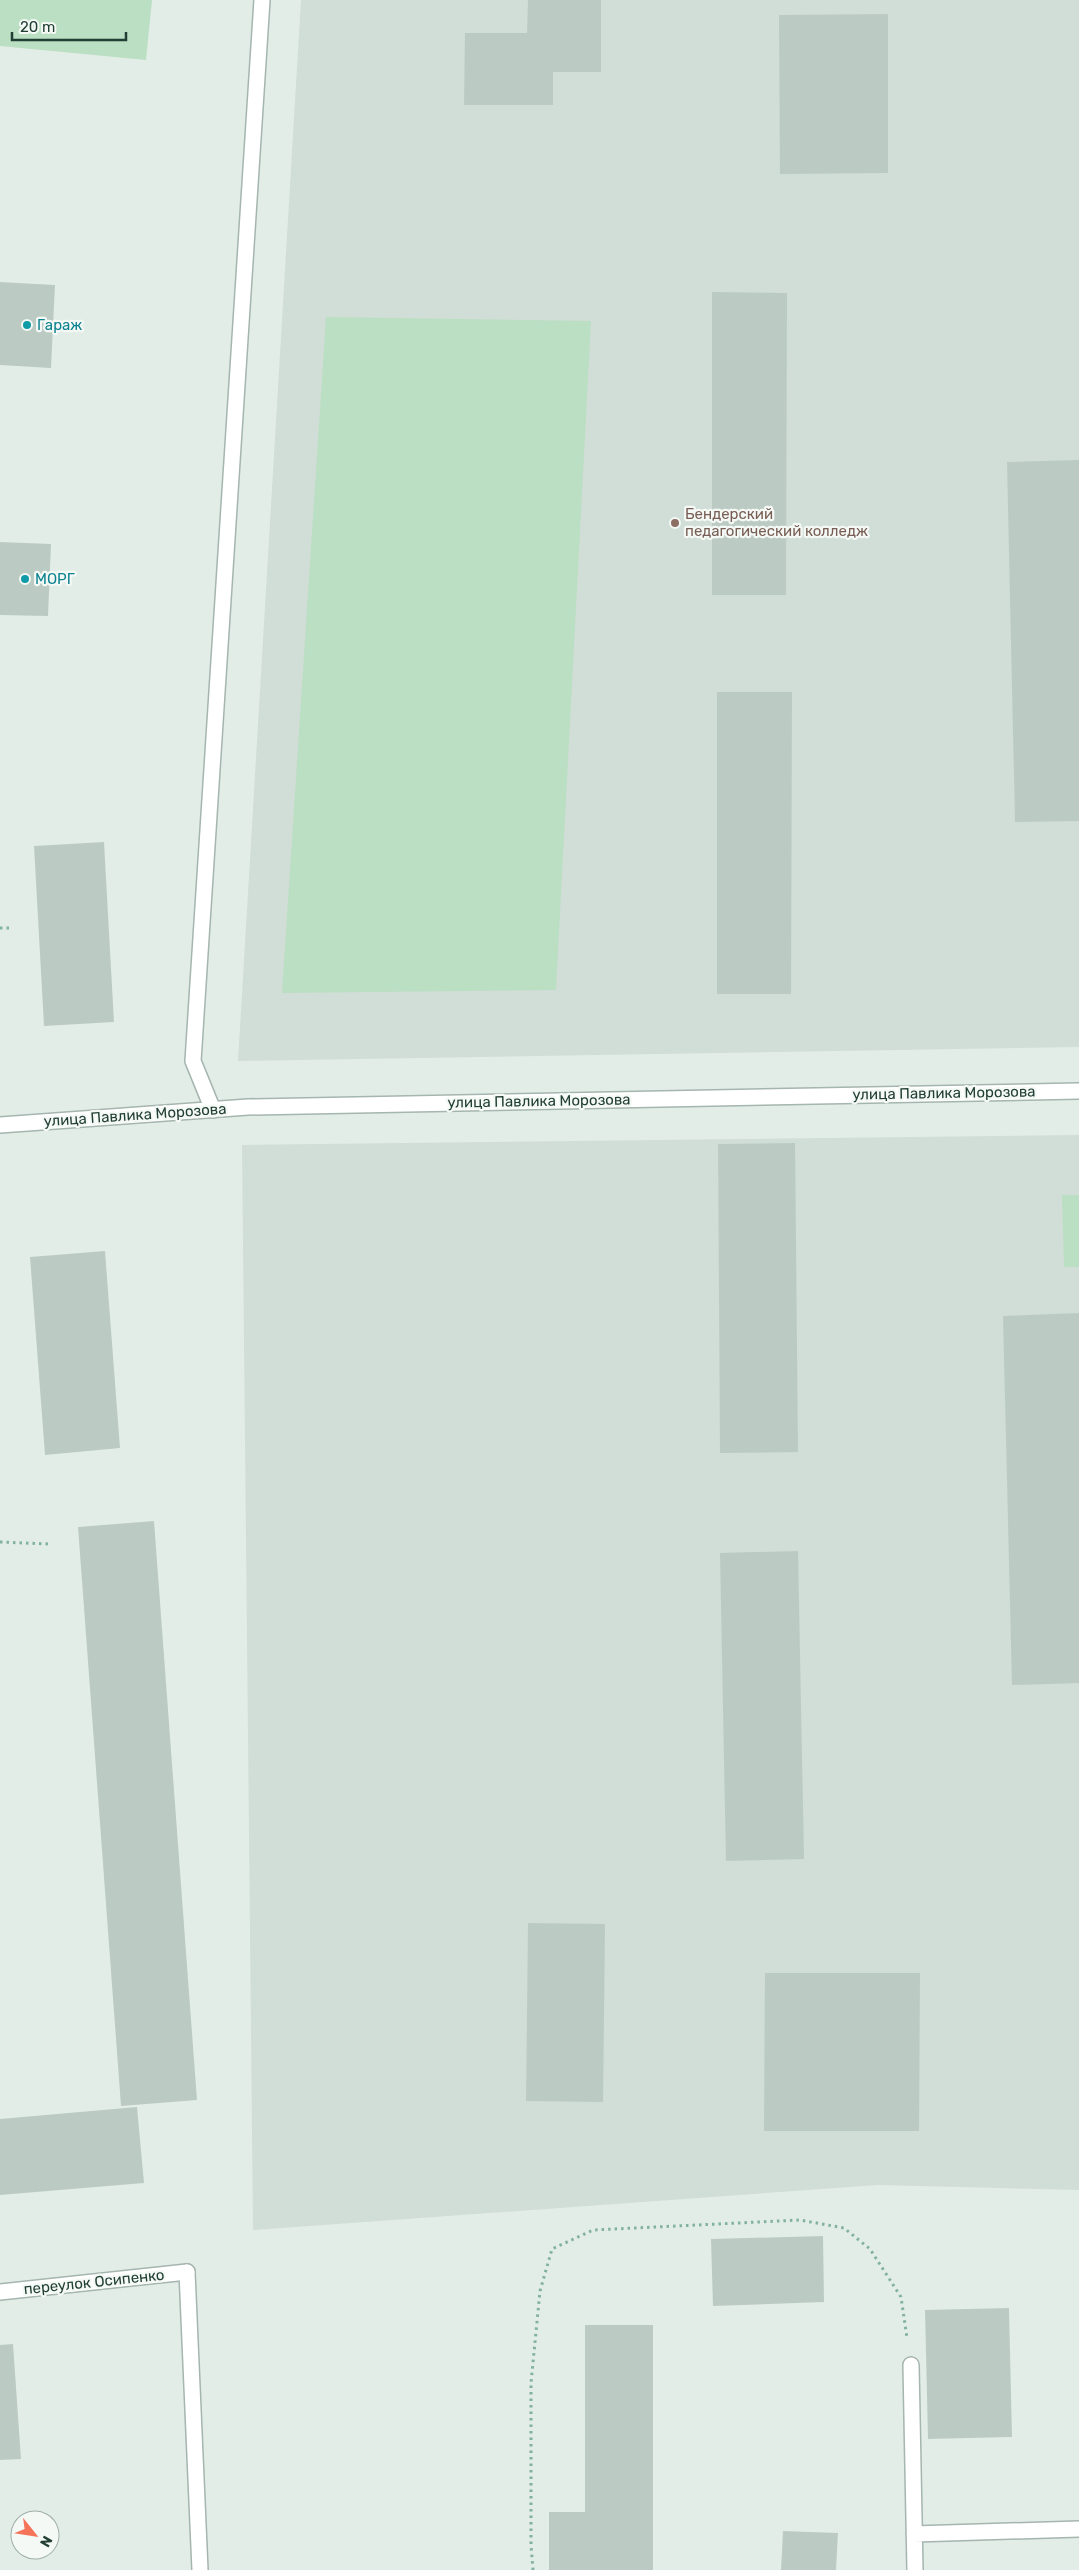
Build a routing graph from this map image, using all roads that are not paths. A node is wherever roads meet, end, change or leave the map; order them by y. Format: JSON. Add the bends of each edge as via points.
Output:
{"nodes":[{"id":1,"x":262,"y":0,"type":"edge"},
{"id":2,"x":1079,"y":1091,"type":"edge"},
{"id":3,"x":213,"y":1110,"type":"junction"},
{"id":4,"x":0,"y":1125,"type":"edge"},
{"id":5,"x":0,"y":2292,"type":"edge"},
{"id":6,"x":911,"y":2365,"type":"road end"},
{"id":7,"x":1079,"y":2530,"type":"edge"},
{"id":8,"x":914,"y":2534,"type":"junction"},
{"id":9,"x":200,"y":2570,"type":"edge"},
{"id":10,"x":915,"y":2570,"type":"edge"}],
"edges":[{"from":1,"to":3,"type":"street","via":[[193,1061]]},
{"from":2,"to":3,"type":"street","name":"улица Павлика Морозова"},
{"from":3,"to":4,"type":"street","name":"улица Павлика Морозова"},
{"from":5,"to":9,"type":"street","name":"переулок Осипенко","via":[[187,2272]]},
{"from":6,"to":8,"type":"street"},
{"from":7,"to":8,"type":"street"},
{"from":8,"to":10,"type":"street"}]}
